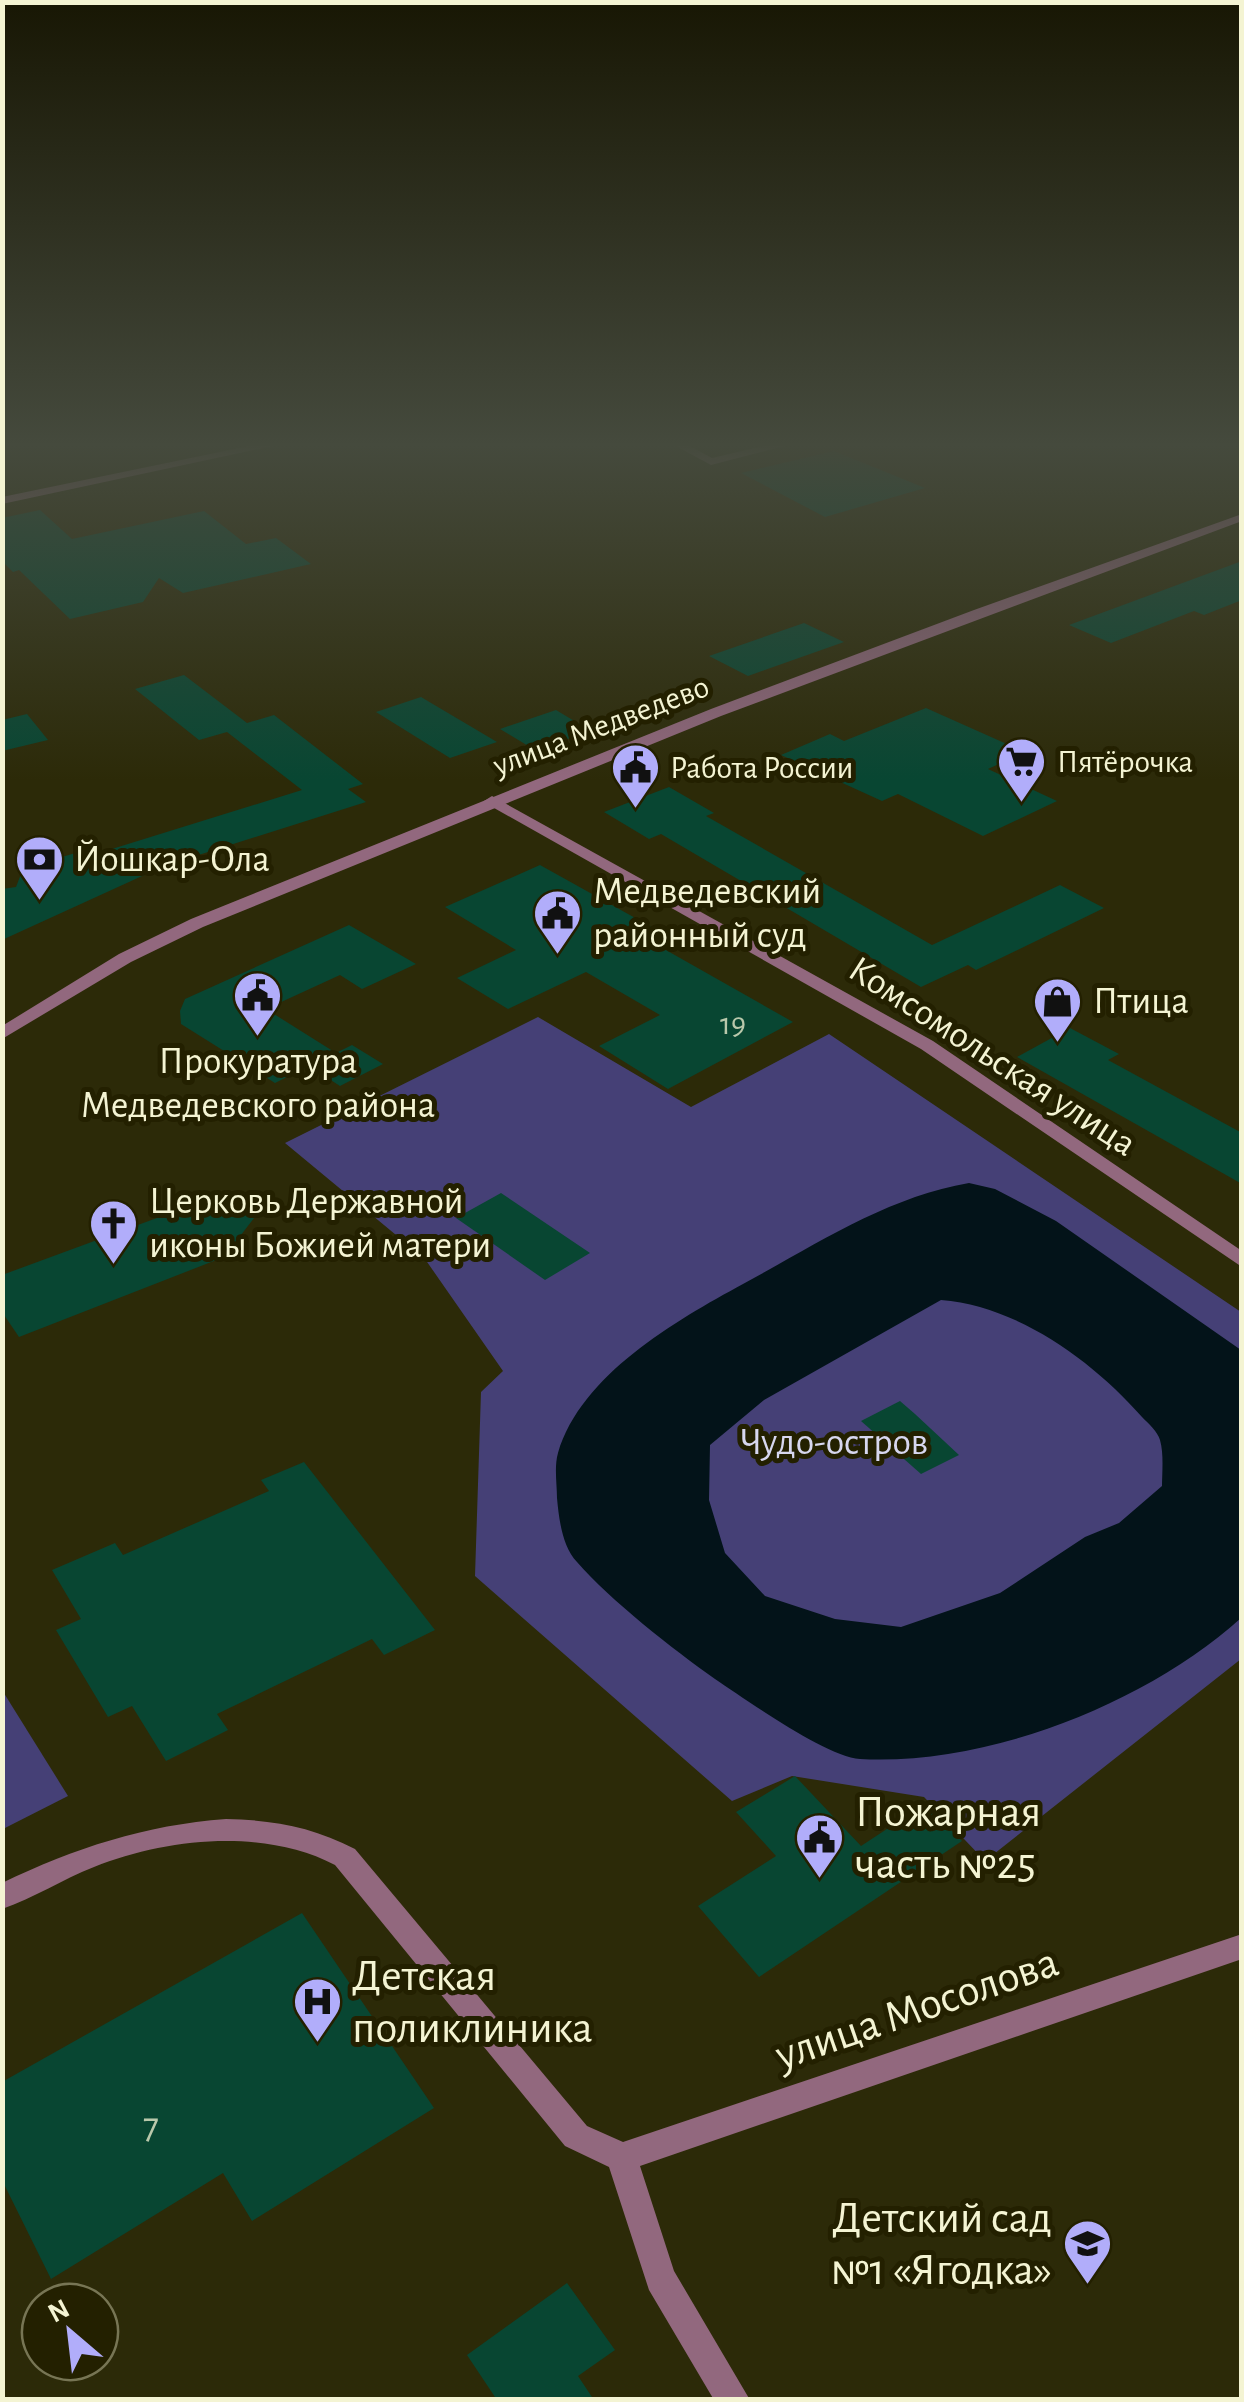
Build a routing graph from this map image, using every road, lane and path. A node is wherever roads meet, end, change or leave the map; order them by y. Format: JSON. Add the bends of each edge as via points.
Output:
{"nodes":[{"id":1,"x":1134,"y":556,"type":"edge"},
{"id":2,"x":492,"y":801,"type":"junction"},
{"id":3,"x":2,"y":1034,"type":"edge"},
{"id":4,"x":1242,"y":1260,"type":"edge"},
{"id":5,"x":2,"y":1897,"type":"edge"},
{"id":6,"x":1242,"y":1946,"type":"edge"},
{"id":7,"x":622,"y":2156,"type":"junction"},
{"id":8,"x":732,"y":2400,"type":"edge"}],
"edges":[{"from":1,"to":2,"type":"street","name":"улица Медведево"},
{"from":2,"to":3,"type":"street","name":"улица Медведево","via":[[197,923],[125,958]]},
{"from":2,"to":4,"type":"street","name":"Комсомольская улица","via":[[927,1045]]},
{"from":5,"to":7,"type":"street","via":[[103,1852],[190,1833],[265,1832],[326,1844],[345,1857],[576,2136]]},
{"from":6,"to":7,"type":"street","name":"улица Мосолова"},
{"from":7,"to":8,"type":"street","via":[[660,2279]]}]}
